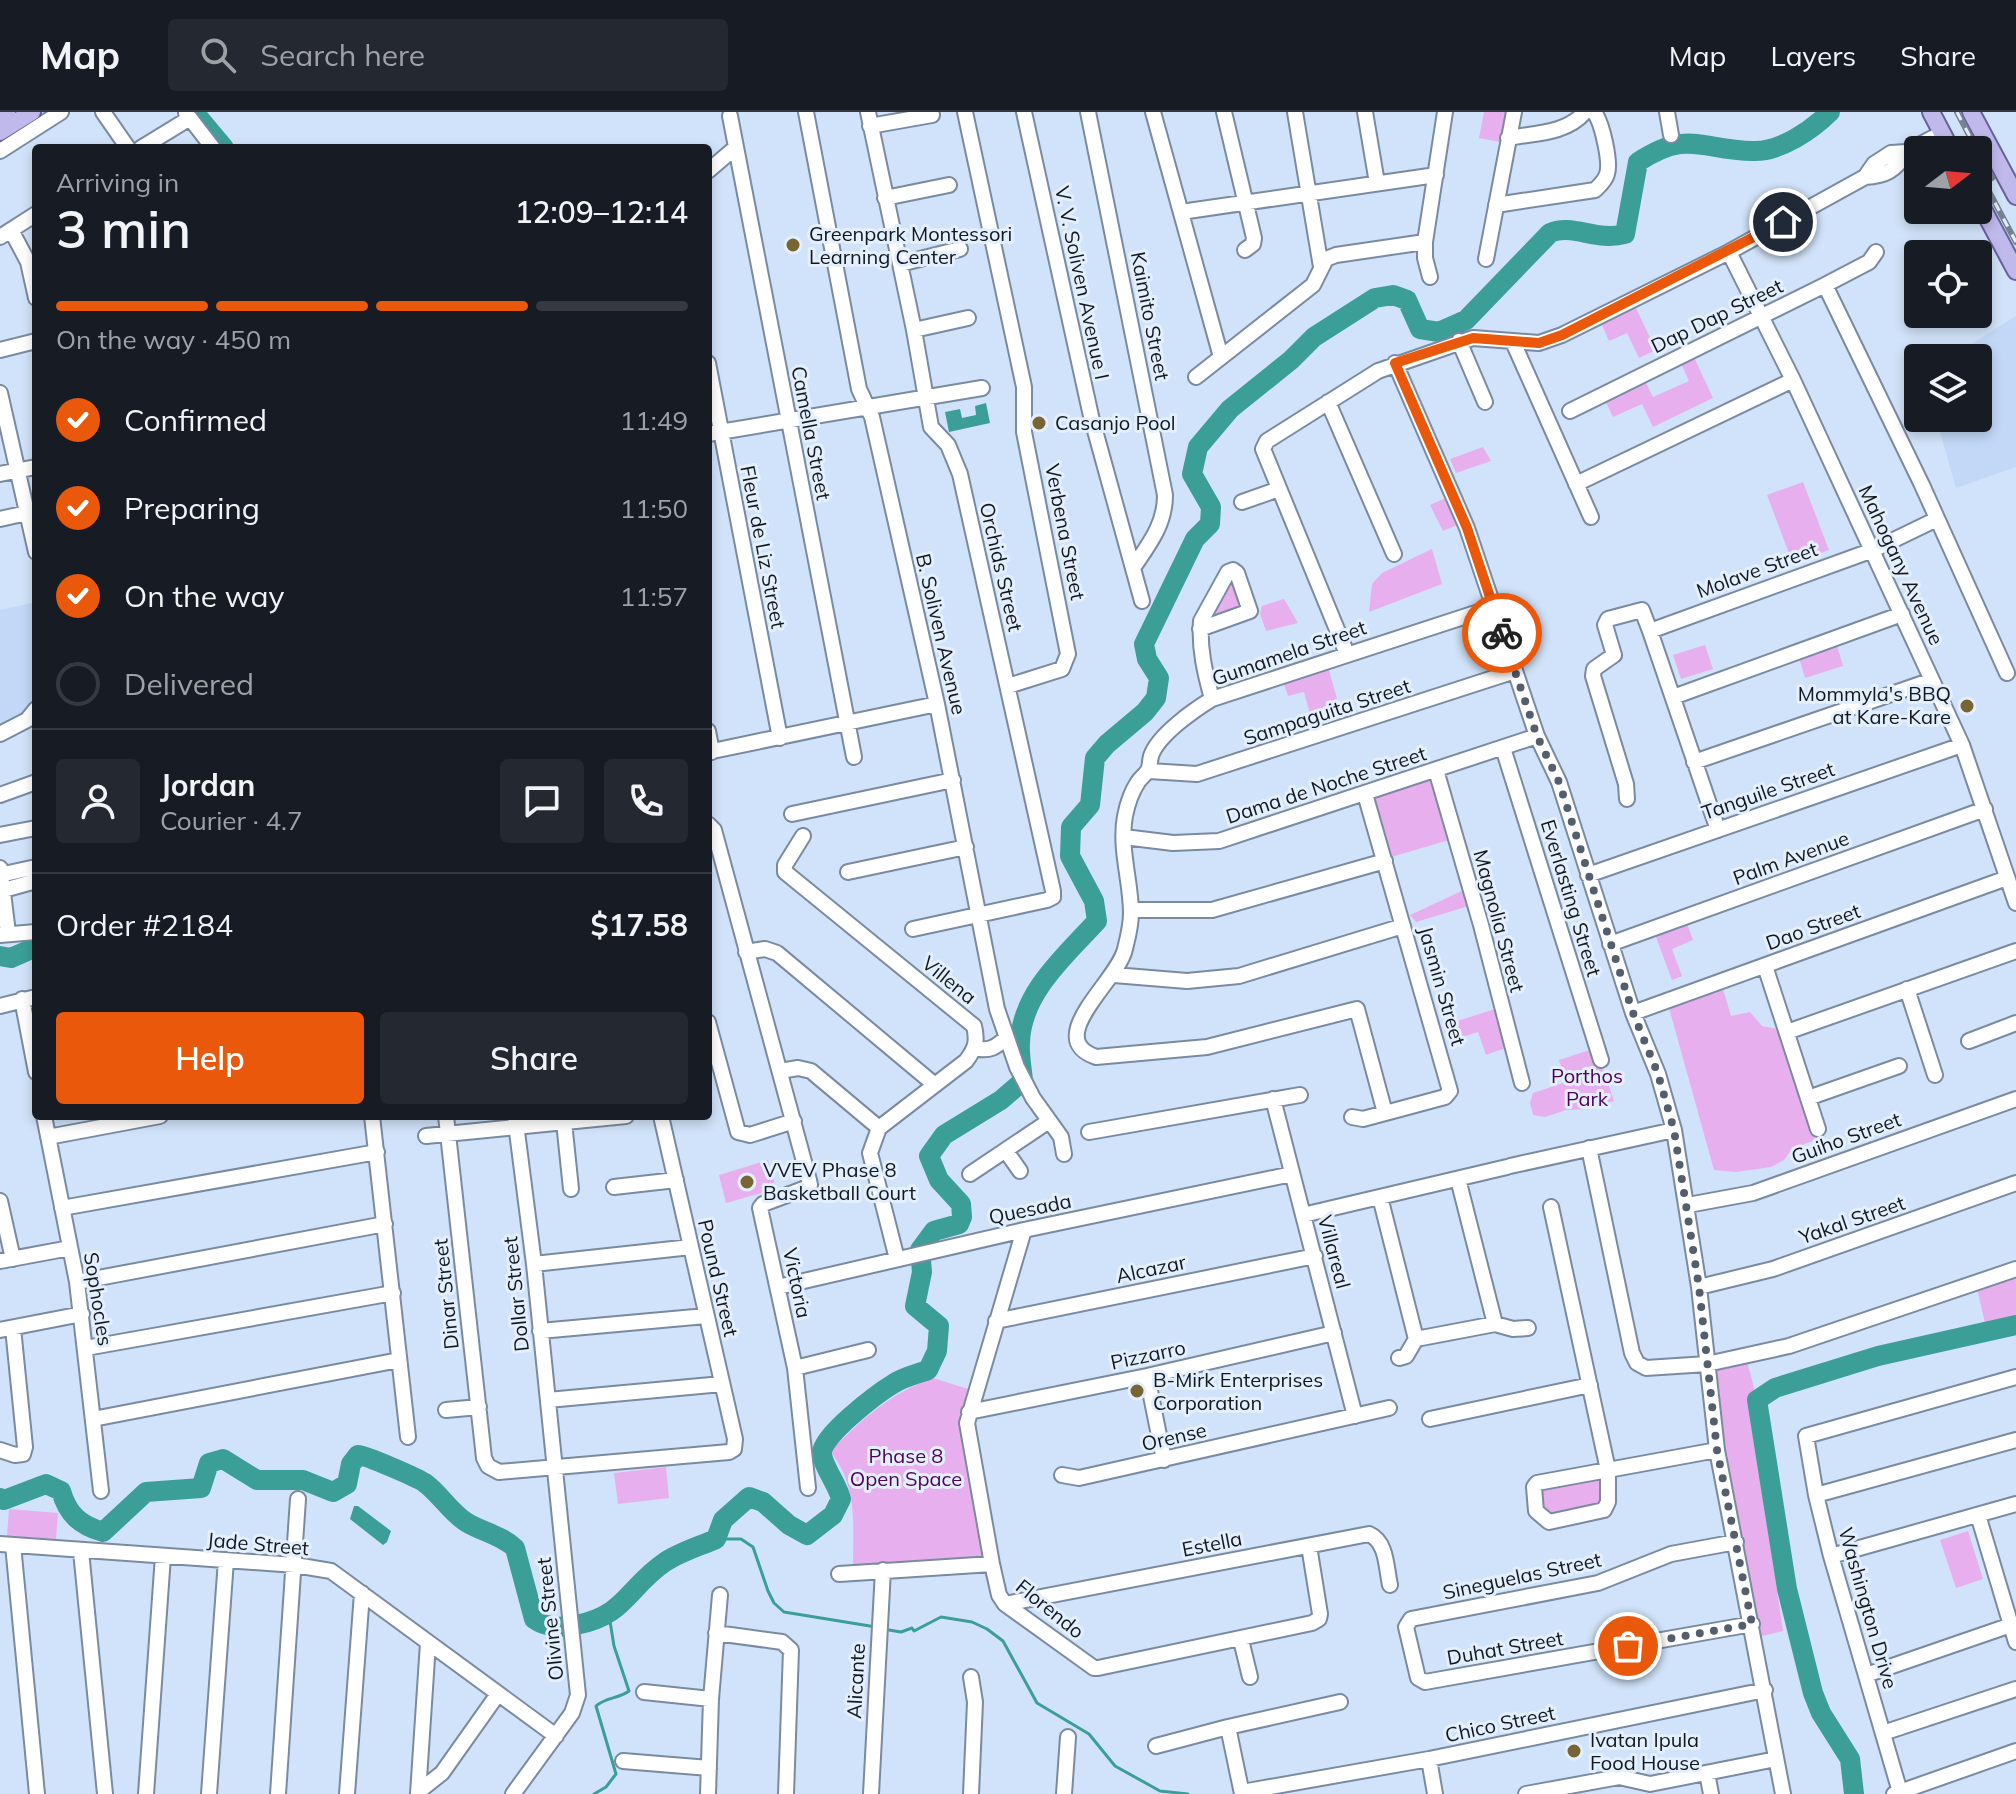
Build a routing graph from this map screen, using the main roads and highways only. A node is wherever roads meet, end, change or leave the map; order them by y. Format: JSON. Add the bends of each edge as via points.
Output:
{"nodes":[{"id":1,"x":32,"y":112,"type":"edge"},
{"id":2,"x":1931,"y":112,"type":"edge"},
{"id":3,"x":1971,"y":112,"type":"edge"},
{"id":4,"x":3,"y":119,"type":"edge"},
{"id":5,"x":1944,"y":136,"type":"edge"},
{"id":6,"x":2016,"y":196,"type":"edge"},
{"id":7,"x":1991,"y":224,"type":"edge"},
{"id":8,"x":2016,"y":271,"type":"edge"}],
"edges":[{"from":1,"to":4,"type":"main road"},
{"from":2,"to":5,"type":"main road"},
{"from":3,"to":6,"type":"main road"},
{"from":7,"to":8,"type":"main road"}]}
